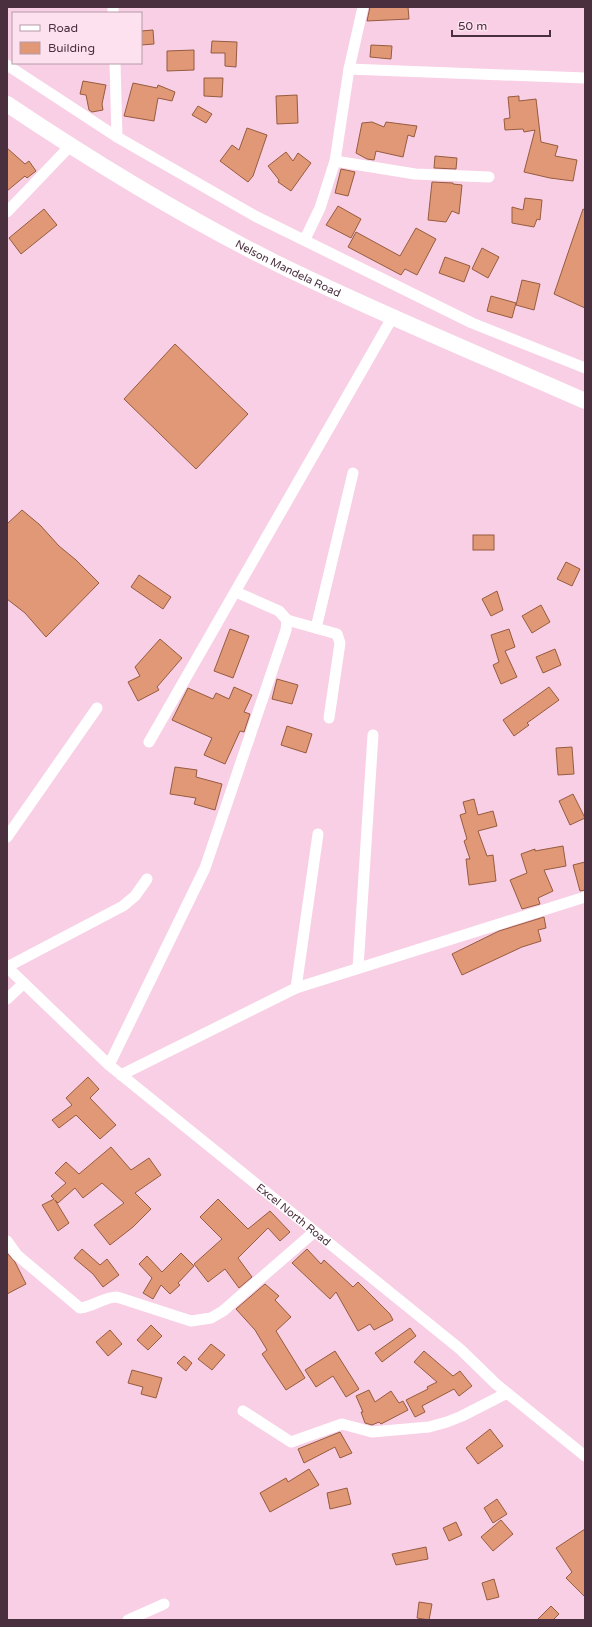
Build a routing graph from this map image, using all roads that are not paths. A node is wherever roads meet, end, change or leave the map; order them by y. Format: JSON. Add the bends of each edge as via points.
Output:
{"nodes":[{"id":1,"x":363,"y":7,"type":"edge"},
{"id":2,"x":115,"y":64,"type":"edge"},
{"id":3,"x":7,"y":65,"type":"edge"},
{"id":4,"x":349,"y":69,"type":"junction"},
{"id":5,"x":585,"y":78,"type":"edge"},
{"id":6,"x":7,"y":104,"type":"edge"},
{"id":7,"x":117,"y":137,"type":"junction"},
{"id":8,"x":70,"y":146,"type":"junction"},
{"id":9,"x":335,"y":161,"type":"junction"},
{"id":10,"x":489,"y":177,"type":"dead end"},
{"id":11,"x":7,"y":212,"type":"edge"},
{"id":12,"x":305,"y":240,"type":"junction"},
{"id":13,"x":392,"y":318,"type":"junction"},
{"id":14,"x":585,"y":368,"type":"edge"},
{"id":15,"x":585,"y":401,"type":"edge"},
{"id":16,"x":352,"y":473,"type":"dead end"},
{"id":17,"x":236,"y":592,"type":"junction"},
{"id":18,"x":287,"y":620,"type":"junction"},
{"id":19,"x":316,"y":628,"type":"junction"},
{"id":20,"x":96,"y":708,"type":"dead end"},
{"id":21,"x":329,"y":718,"type":"dead end"},
{"id":22,"x":373,"y":735,"type":"dead end"},
{"id":23,"x":149,"y":742,"type":"dead end"},
{"id":24,"x":318,"y":834,"type":"dead end"},
{"id":25,"x":7,"y":837,"type":"edge"},
{"id":26,"x":146,"y":879,"type":"dead end"},
{"id":27,"x":585,"y":897,"type":"edge"},
{"id":28,"x":7,"y":967,"type":"edge"},
{"id":29,"x":358,"y":968,"type":"junction"},
{"id":30,"x":24,"y":983,"type":"junction"},
{"id":31,"x":296,"y":988,"type":"junction"},
{"id":32,"x":7,"y":999,"type":"edge"},
{"id":33,"x":109,"y":1065,"type":"junction"},
{"id":34,"x":121,"y":1075,"type":"junction"},
{"id":35,"x":314,"y":1232,"type":"junction"},
{"id":36,"x":7,"y":1241,"type":"edge"},
{"id":37,"x":507,"y":1393,"type":"junction"},
{"id":38,"x":243,"y":1411,"type":"dead end"},
{"id":39,"x":585,"y":1456,"type":"edge"},
{"id":40,"x":164,"y":1604,"type":"dead end"},
{"id":41,"x":128,"y":1620,"type":"edge"}],
"edges":[{"from":1,"to":4,"type":"street"},
{"from":2,"to":7,"type":"street"},
{"from":3,"to":7,"type":"street"},
{"from":4,"to":5,"type":"street"},
{"from":4,"to":9,"type":"street"},
{"from":6,"to":8,"type":"main road","name":"Nelson Mandela Road"},
{"from":7,"to":12,"type":"street","via":[[255,216]]},
{"from":8,"to":11,"type":"street"},
{"from":8,"to":13,"type":"main road","name":"Nelson Mandela Road","via":[[148,194],[224,236]]},
{"from":9,"to":10,"type":"street","via":[[414,174]]},
{"from":9,"to":12,"type":"street","via":[[320,208]]},
{"from":12,"to":14,"type":"street","via":[[472,323]]},
{"from":13,"to":15,"type":"main road","name":"Nelson Mandela Road"},
{"from":13,"to":17,"type":"street"},
{"from":16,"to":19,"type":"street"},
{"from":17,"to":18,"type":"street","via":[[279,612]]},
{"from":17,"to":23,"type":"street"},
{"from":18,"to":19,"type":"street"},
{"from":18,"to":33,"type":"street","via":[[286,630],[205,868]]},
{"from":19,"to":21,"type":"street","via":[[337,634],[340,643]]},
{"from":20,"to":25,"type":"street"},
{"from":22,"to":29,"type":"street"},
{"from":24,"to":31,"type":"street"},
{"from":26,"to":28,"type":"street","via":[[135,896],[124,906]]},
{"from":27,"to":29,"type":"street"},
{"from":28,"to":30,"type":"street","name":"Excel North Road"},
{"from":29,"to":31,"type":"street"},
{"from":30,"to":32,"type":"street"},
{"from":30,"to":33,"type":"street","name":"Excel North Road"},
{"from":31,"to":34,"type":"street"},
{"from":33,"to":34,"type":"street","name":"Excel North Road"},
{"from":34,"to":35,"type":"street","name":"Excel North Road"},
{"from":35,"to":36,"type":"street","via":[[223,1311],[211,1318],[191,1321],[117,1297],[105,1298],[80,1308],[18,1255]]},
{"from":35,"to":37,"type":"street","name":"Excel North Road","via":[[460,1349]]},
{"from":37,"to":38,"type":"street","via":[[457,1418],[429,1426],[372,1432],[342,1424],[291,1442]]},
{"from":37,"to":39,"type":"street","name":"Excel North Road"},
{"from":40,"to":41,"type":"street"}]}
